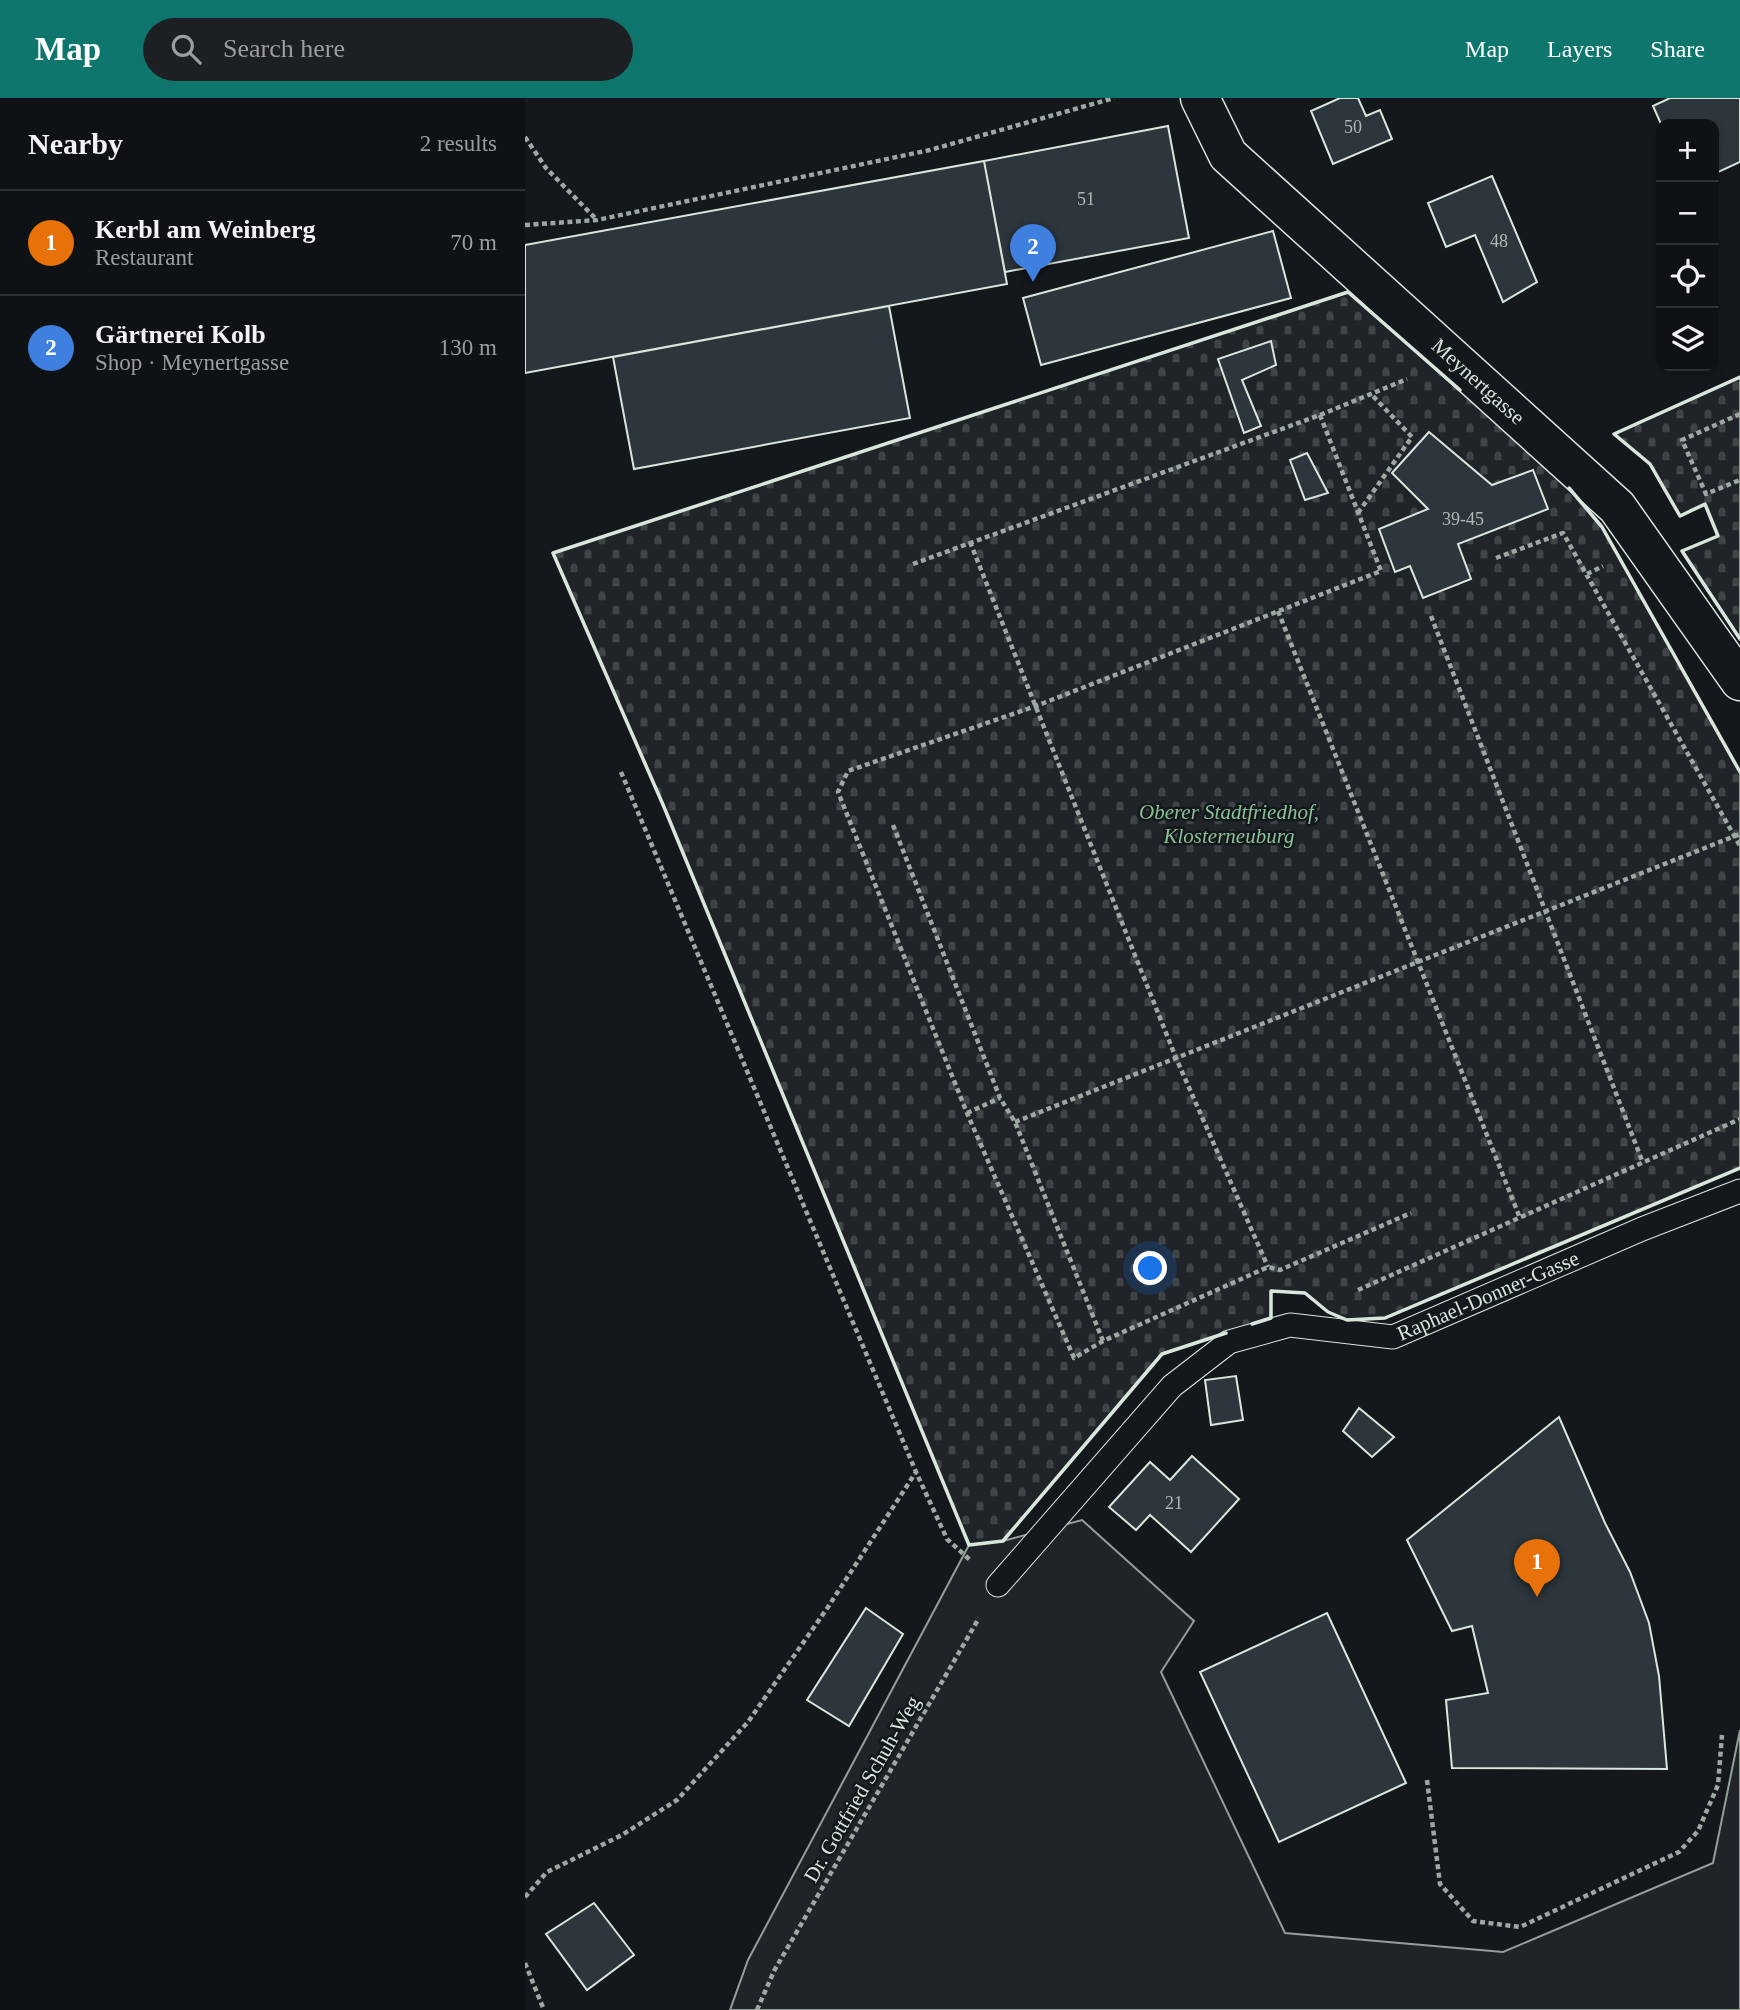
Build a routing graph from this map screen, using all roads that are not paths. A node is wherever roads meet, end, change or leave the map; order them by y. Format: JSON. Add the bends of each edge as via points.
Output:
{"nodes":[{"id":1,"x":1200,"y":98,"type":"edge"},
{"id":2,"x":1740,"y":681,"type":"edge"},
{"id":3,"x":1740,"y":1191,"type":"edge"},
{"id":4,"x":998,"y":1585,"type":"road end"}],
"edges":[{"from":1,"to":2,"type":"street","name":"Meynertgasse","via":[[1228,155],[1618,507]]},
{"from":3,"to":4,"type":"lane","name":"Raphael-Donner-Gasse","via":[[1392,1337],[1290,1325],[1230,1342],[1172,1386]]}]}
